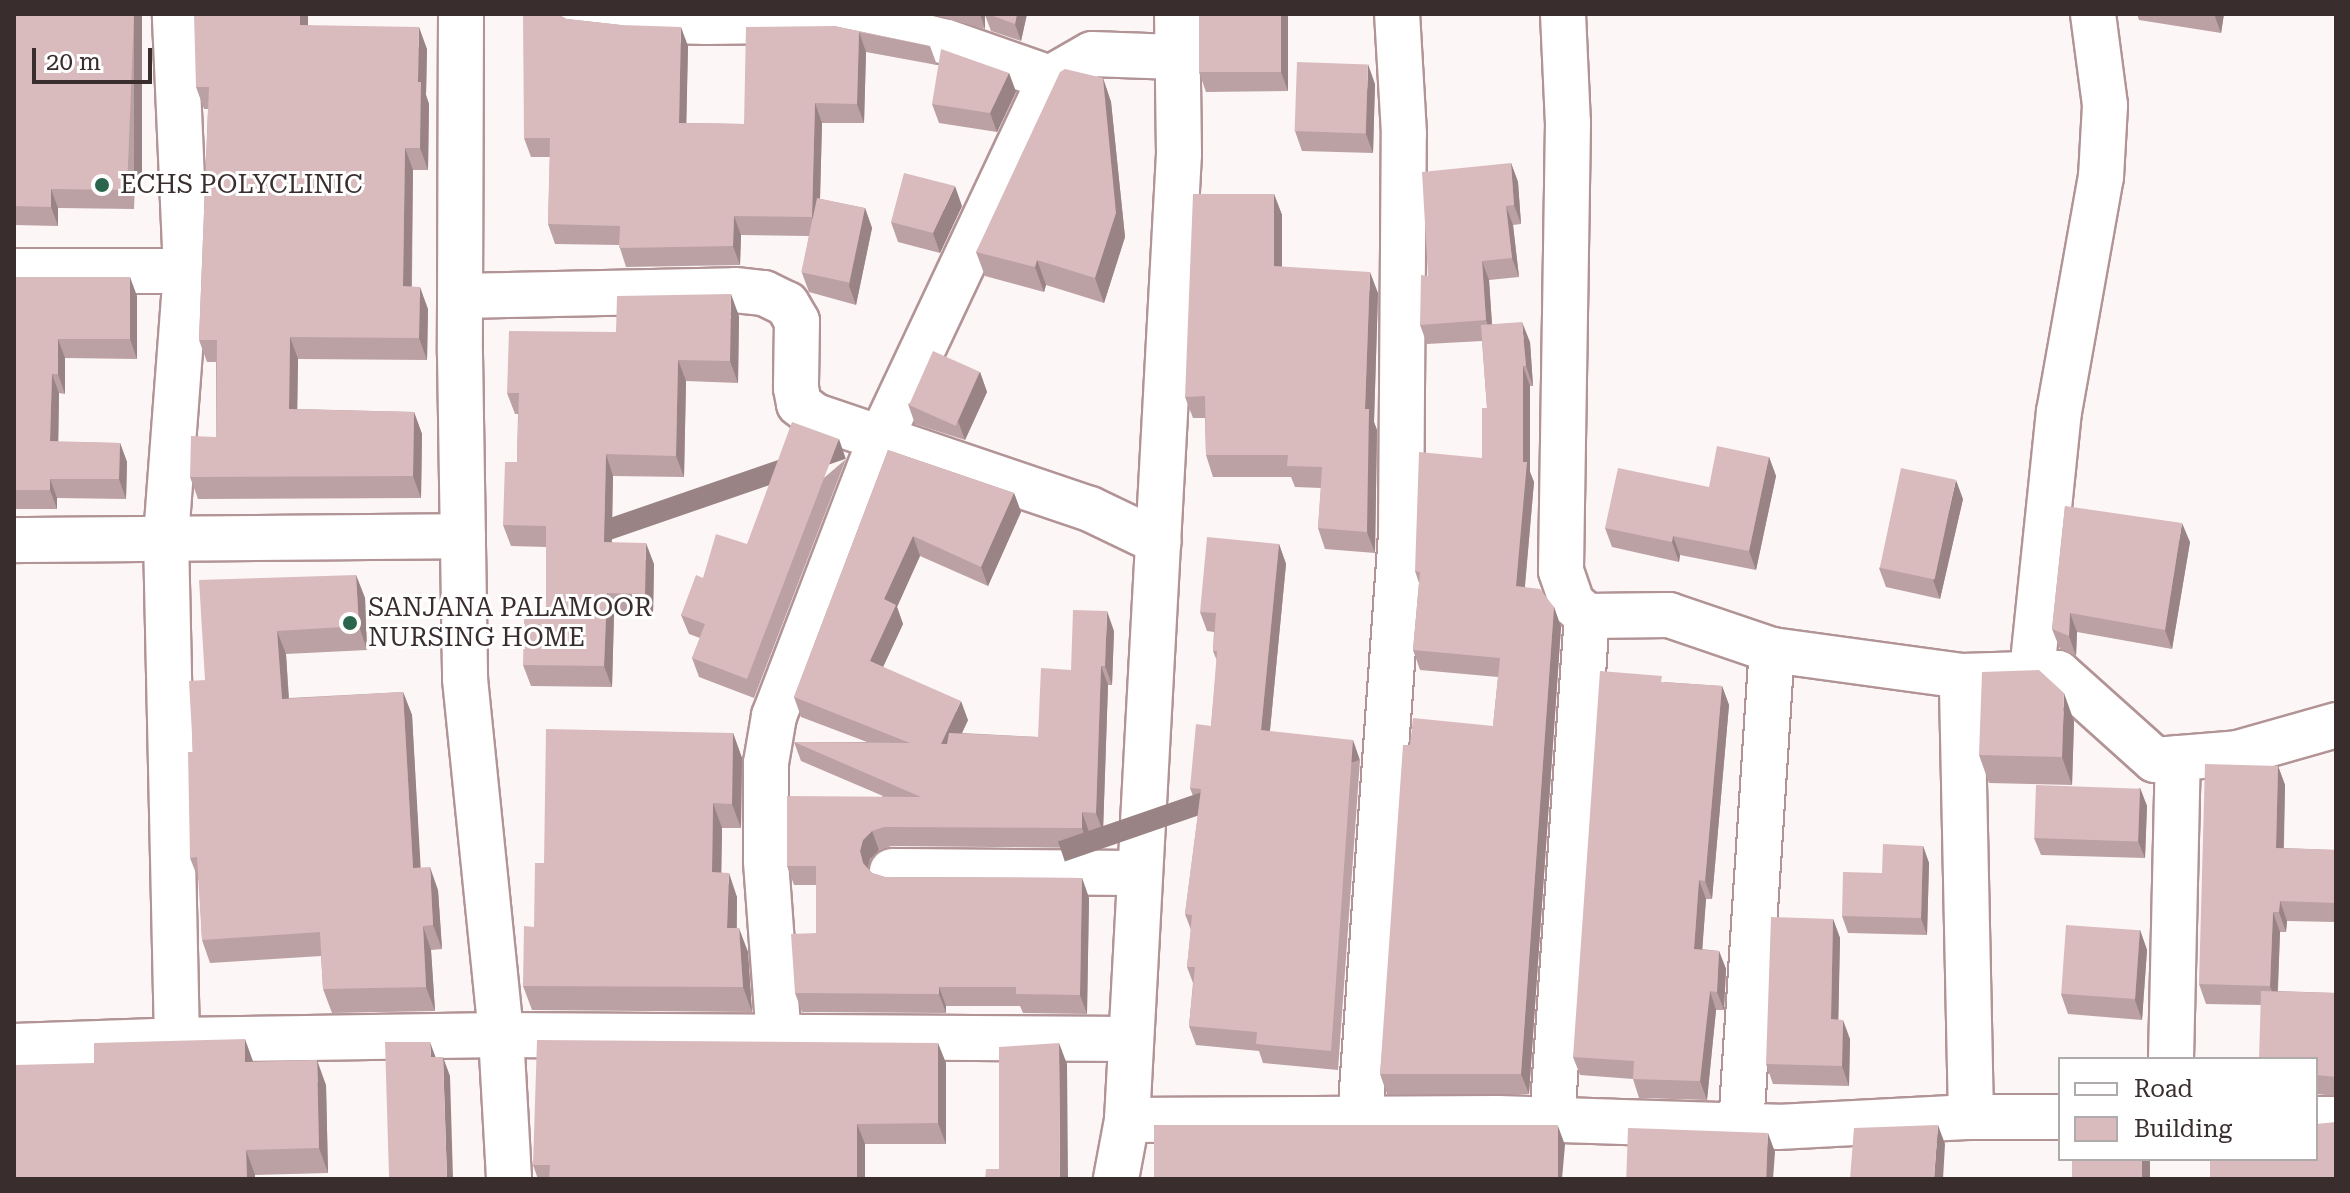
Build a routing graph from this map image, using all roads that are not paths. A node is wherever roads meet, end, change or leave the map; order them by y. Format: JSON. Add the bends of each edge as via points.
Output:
{"nodes":[{"id":1,"x":175,"y":14,"type":"edge"},
{"id":2,"x":461,"y":14,"type":"edge"},
{"id":3,"x":577,"y":14,"type":"edge"},
{"id":4,"x":1177,"y":14,"type":"edge"},
{"id":5,"x":1397,"y":14,"type":"edge"},
{"id":6,"x":1563,"y":14,"type":"edge"},
{"id":7,"x":2093,"y":14,"type":"edge"},
{"id":8,"x":707,"y":18,"type":"edge"},
{"id":9,"x":876,"y":19,"type":"edge"},
{"id":10,"x":1176,"y":57,"type":"junction"},
{"id":11,"x":1050,"y":78,"type":"junction"},
{"id":12,"x":14,"y":271,"type":"edge"},
{"id":13,"x":186,"y":271,"type":"junction"},
{"id":14,"x":460,"y":296,"type":"junction"},
{"id":15,"x":880,"y":440,"type":"junction"},
{"id":16,"x":463,"y":536,"type":"junction"},
{"id":17,"x":166,"y":537,"type":"junction"},
{"id":18,"x":14,"y":540,"type":"edge"},
{"id":19,"x":1159,"y":542,"type":"junction"},
{"id":20,"x":1587,"y":616,"type":"junction"},
{"id":21,"x":1772,"y":650,"type":"junction"},
{"id":22,"x":2032,"y":672,"type":"junction"},
{"id":23,"x":1962,"y":676,"type":"junction"},
{"id":24,"x":2336,"y":725,"type":"edge"},
{"id":25,"x":2178,"y":758,"type":"junction"},
{"id":26,"x":892,"y":871,"type":"dead end"},
{"id":27,"x":1140,"y":873,"type":"junction"},
{"id":28,"x":501,"y":1035,"type":"junction"},
{"id":29,"x":779,"y":1039,"type":"junction"},
{"id":30,"x":1130,"y":1039,"type":"junction"},
{"id":31,"x":177,"y":1040,"type":"junction"},
{"id":32,"x":14,"y":1046,"type":"edge"},
{"id":33,"x":2171,"y":1057,"type":"edge"},
{"id":34,"x":1971,"y":1117,"type":"junction"},
{"id":35,"x":2058,"y":1117,"type":"edge"},
{"id":36,"x":1360,"y":1119,"type":"junction"},
{"id":37,"x":1127,"y":1120,"type":"junction"},
{"id":38,"x":1552,"y":1120,"type":"junction"},
{"id":39,"x":1741,"y":1126,"type":"junction"},
{"id":40,"x":509,"y":1179,"type":"edge"},
{"id":41,"x":1116,"y":1179,"type":"edge"}],
"edges":[{"from":1,"to":13,"type":"street"},
{"from":2,"to":14,"type":"street"},
{"from":3,"to":8,"type":"street","via":[[631,20]]},
{"from":4,"to":10,"type":"street"},
{"from":5,"to":36,"type":"street","via":[[1404,134],[1401,534]]},
{"from":6,"to":20,"type":"street","via":[[1568,123],[1561,571],[1572,603]]},
{"from":7,"to":22,"type":"street","via":[[2105,105],[2101,177],[2059,412]]},
{"from":8,"to":9,"type":"street"},
{"from":9,"to":11,"type":"street"},
{"from":10,"to":11,"type":"street","via":[[1092,54]]},
{"from":10,"to":19,"type":"street","via":[[1179,154]]},
{"from":11,"to":15,"type":"street"},
{"from":12,"to":13,"type":"street"},
{"from":13,"to":17,"type":"street"},
{"from":14,"to":15,"type":"street","via":[[764,293],[787,304],[797,321],[799,404],[815,416]]},
{"from":14,"to":16,"type":"street"},
{"from":15,"to":19,"type":"street","via":[[1090,509]]},
{"from":15,"to":29,"type":"street","via":[[774,716],[766,763],[766,860]]},
{"from":16,"to":17,"type":"street"},
{"from":16,"to":28,"type":"street","via":[[465,679]]},
{"from":17,"to":18,"type":"street"},
{"from":17,"to":31,"type":"street"},
{"from":19,"to":27,"type":"street"},
{"from":20,"to":21,"type":"street","via":[[1669,615]]},
{"from":20,"to":38,"type":"street"},
{"from":21,"to":23,"type":"street"},
{"from":21,"to":39,"type":"street"},
{"from":22,"to":23,"type":"street"},
{"from":22,"to":25,"type":"street","via":[[2058,673],[2155,760]]},
{"from":23,"to":34,"type":"street"},
{"from":24,"to":25,"type":"street","via":[[2238,753]]},
{"from":25,"to":33,"type":"street"},
{"from":26,"to":27,"type":"street"},
{"from":27,"to":30,"type":"street"},
{"from":28,"to":29,"type":"street"},
{"from":28,"to":31,"type":"street"},
{"from":28,"to":40,"type":"street"},
{"from":29,"to":30,"type":"street"},
{"from":30,"to":37,"type":"street"},
{"from":31,"to":32,"type":"street"},
{"from":34,"to":35,"type":"street"},
{"from":34,"to":39,"type":"street"},
{"from":36,"to":37,"type":"street"},
{"from":36,"to":38,"type":"street"},
{"from":37,"to":41,"type":"street"},
{"from":38,"to":39,"type":"street"}]}
